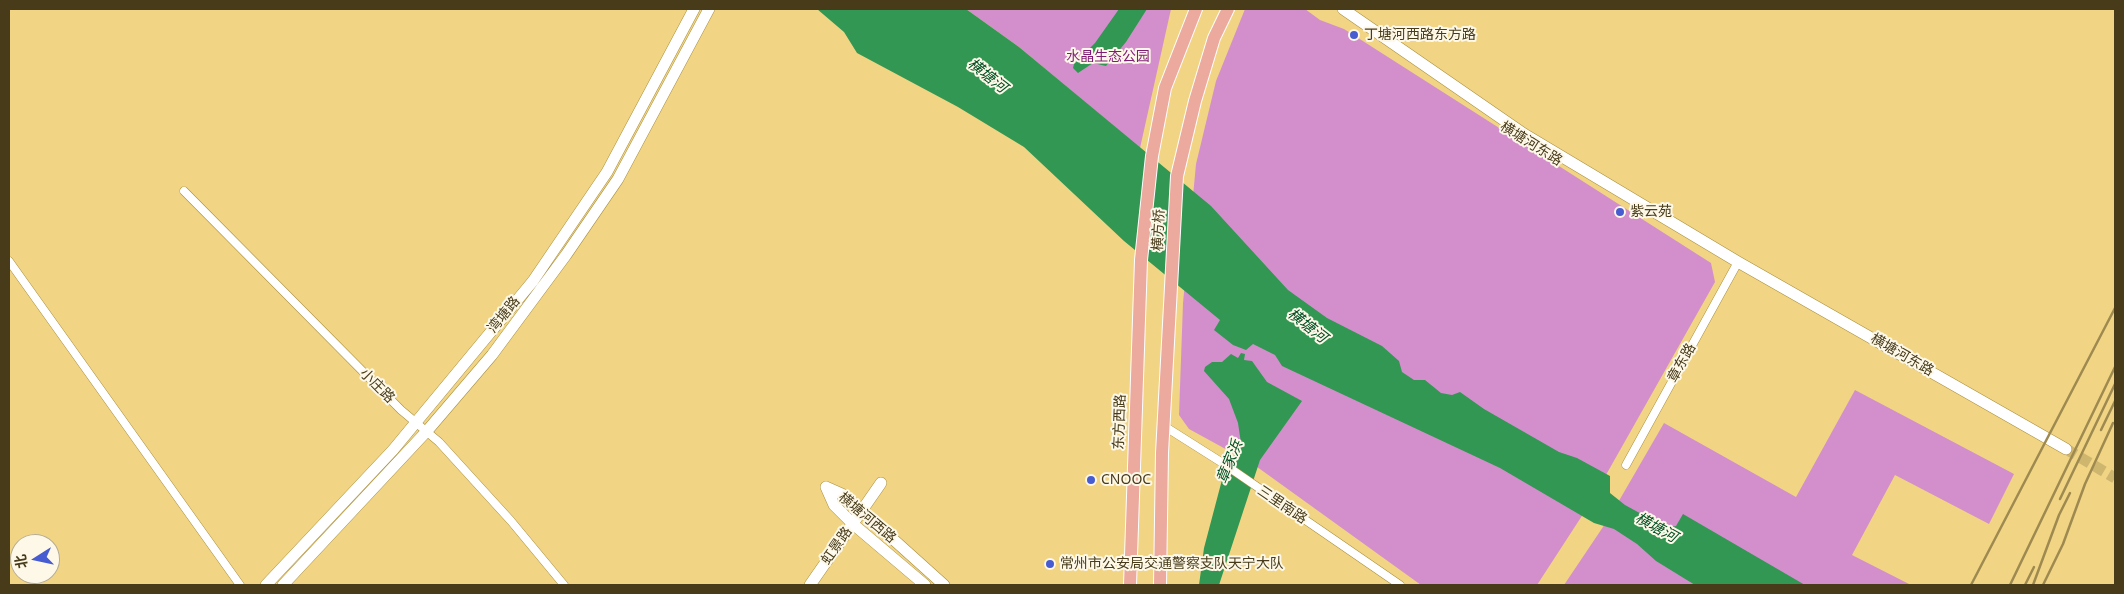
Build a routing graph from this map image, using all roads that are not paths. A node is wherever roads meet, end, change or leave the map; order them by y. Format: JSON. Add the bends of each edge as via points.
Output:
{"nodes":[{"id":1,"x":694,"y":9,"type":"edge"},
{"id":2,"x":709,"y":9,"type":"edge"},
{"id":3,"x":1196,"y":9,"type":"edge"},
{"id":4,"x":1228,"y":9,"type":"edge"},
{"id":5,"x":1334,"y":9,"type":"edge"},
{"id":6,"x":1343,"y":9,"type":"edge"},
{"id":7,"x":184,"y":191,"type":"dead end"},
{"id":8,"x":1140,"y":260,"type":"joint"},
{"id":9,"x":9,"y":261,"type":"edge"},
{"id":10,"x":1738,"y":262,"type":"junction"},
{"id":11,"x":416,"y":422,"type":"junction"},
{"id":12,"x":1164,"y":426,"type":"junction"},
{"id":13,"x":427,"y":431,"type":"junction"},
{"id":14,"x":2066,"y":450,"type":"tunnel mouth"},
{"id":15,"x":1626,"y":464,"type":"dead end"},
{"id":16,"x":881,"y":483,"type":"dead end"},
{"id":17,"x":862,"y":511,"type":"junction"},
{"id":18,"x":852,"y":524,"type":"junction"},
{"id":19,"x":240,"y":585,"type":"edge"},
{"id":20,"x":266,"y":585,"type":"edge"},
{"id":21,"x":283,"y":585,"type":"edge"},
{"id":22,"x":564,"y":585,"type":"edge"},
{"id":23,"x":810,"y":585,"type":"edge"},
{"id":24,"x":925,"y":585,"type":"edge"},
{"id":25,"x":944,"y":585,"type":"edge"},
{"id":26,"x":1130,"y":585,"type":"edge"},
{"id":27,"x":1160,"y":585,"type":"edge"},
{"id":28,"x":1400,"y":585,"type":"edge"}],
"edges":[{"from":1,"to":11,"type":"street","name":"湾塘路","via":[[607,172],[532,281]]},
{"from":2,"to":13,"type":"street","via":[[618,179],[492,355]]},
{"from":3,"to":8,"type":"main road","name":"横方桥","via":[[1165,88],[1152,156]]},
{"from":4,"to":12,"type":"main road","name":"横方桥","via":[[1214,38],[1177,176]]},
{"from":5,"to":10,"type":"street","name":"横塘河东路","via":[[1520,138],[1715,254]]},
{"from":6,"to":10,"type":"street","name":"横塘河东路","via":[[1524,134]]},
{"from":7,"to":11,"type":"street","name":"小庄路"},
{"from":8,"to":26,"type":"main road","name":"东方西路"},
{"from":9,"to":19,"type":"street"},
{"from":10,"to":14,"type":"street","name":"横塘河东路"},
{"from":10,"to":15,"type":"street","name":"章东路"},
{"from":11,"to":13,"type":"street","name":"小庄路"},
{"from":11,"to":20,"type":"street","name":"湾塘路"},
{"from":12,"to":27,"type":"main road"},
{"from":12,"to":28,"type":"street","name":"三里南路"},
{"from":13,"to":21,"type":"street"},
{"from":13,"to":22,"type":"street","name":"小庄路","via":[[511,521]]},
{"from":16,"to":17,"type":"street","name":"虹景路"},
{"from":17,"to":18,"type":"street","name":"虹景路"},
{"from":17,"to":18,"type":"street","name":"横塘河西路","via":[[844,495],[826,487],[834,505]]},
{"from":17,"to":25,"type":"street","name":"横塘河西路"},
{"from":18,"to":23,"type":"street","name":"虹景路"},
{"from":18,"to":24,"type":"street","name":"横塘河西路"}]}
